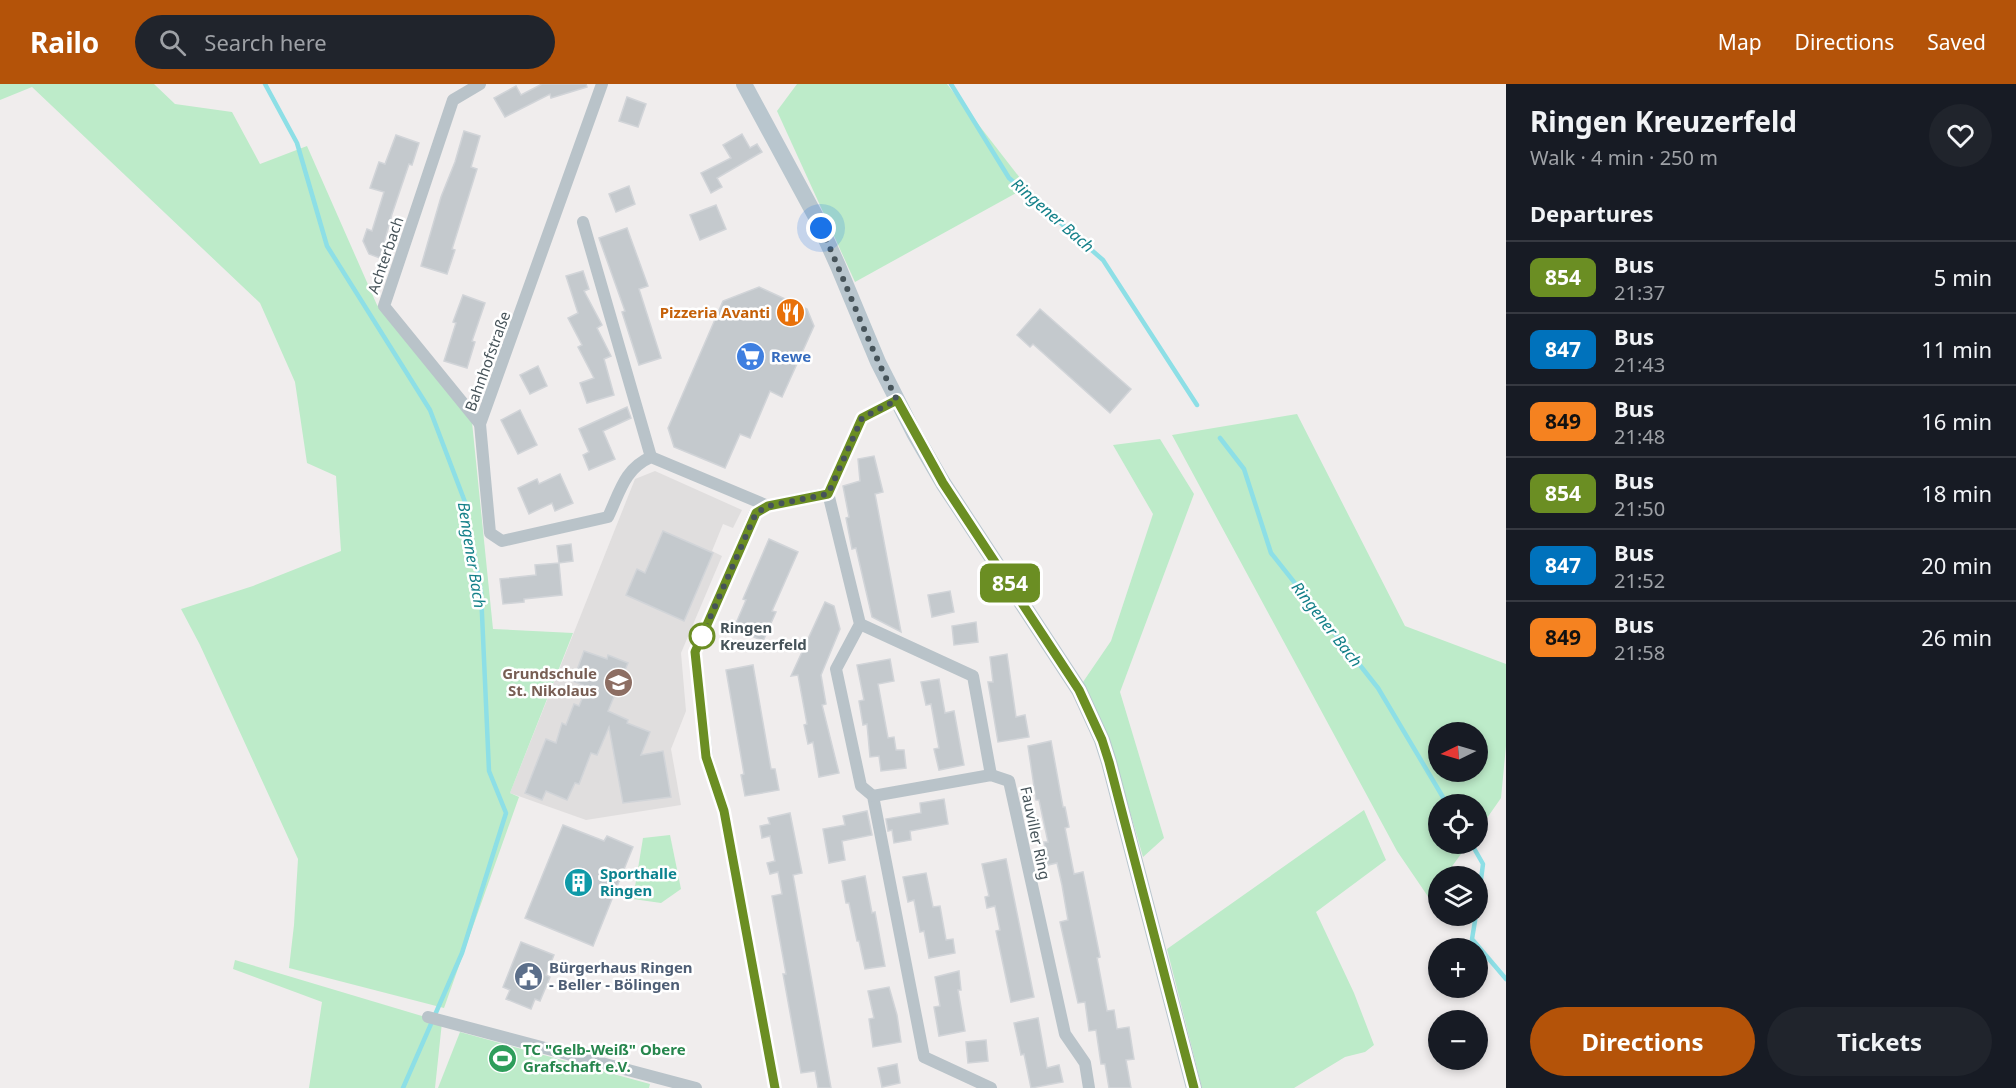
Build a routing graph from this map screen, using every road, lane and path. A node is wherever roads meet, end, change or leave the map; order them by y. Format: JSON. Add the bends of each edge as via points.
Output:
{"nodes":[{"id":1,"x":480,"y":84,"type":"edge"},
{"id":2,"x":602,"y":84,"type":"edge"},
{"id":3,"x":744,"y":84,"type":"edge"},
{"id":4,"x":583,"y":222,"type":"dead end"},
{"id":5,"x":897,"y":400,"type":"junction"},
{"id":6,"x":480,"y":424,"type":"junction"},
{"id":7,"x":651,"y":457,"type":"junction"},
{"id":8,"x":828,"y":494,"type":"junction"},
{"id":9,"x":768,"y":506,"type":"junction"},
{"id":10,"x":860,"y":624,"type":"junction"},
{"id":11,"x":991,"y":775,"type":"junction"},
{"id":12,"x":873,"y":796,"type":"junction"},
{"id":13,"x":428,"y":1017,"type":"dead end"},
{"id":14,"x":696,"y":1088,"type":"edge"},
{"id":15,"x":775,"y":1088,"type":"edge"},
{"id":16,"x":991,"y":1088,"type":"edge"},
{"id":17,"x":1089,"y":1088,"type":"edge"},
{"id":18,"x":1194,"y":1088,"type":"edge"}],
"edges":[{"from":1,"to":6,"type":"street","name":"Achterbach","via":[[453,99],[384,306]]},
{"from":2,"to":6,"type":"street","name":"Bahnhofstraße"},
{"from":3,"to":5,"type":"main road","via":[[816,217]]},
{"from":4,"to":7,"type":"street"},
{"from":5,"to":8,"type":"street","via":[[862,418]]},
{"from":5,"to":18,"type":"main road","via":[[943,483],[1065,665],[1091,713],[1109,762]]},
{"from":6,"to":7,"type":"street","name":"Bahnhofstraße","via":[[490,533],[502,541],[608,517],[627,477],[639,463]]},
{"from":7,"to":9,"type":"street"},
{"from":8,"to":9,"type":"street"},
{"from":8,"to":10,"type":"street"},
{"from":9,"to":15,"type":"street","via":[[756,513],[695,652],[706,757],[724,811]]},
{"from":10,"to":11,"type":"street","via":[[973,676]]},
{"from":10,"to":12,"type":"street","via":[[836,669],[861,786]]},
{"from":11,"to":12,"type":"street"},
{"from":11,"to":17,"type":"street","name":"Fauviller Ring","via":[[1009,781],[1065,1034],[1085,1063]]},
{"from":12,"to":16,"type":"street","via":[[924,1057]]},
{"from":13,"to":14,"type":"street"}]}
